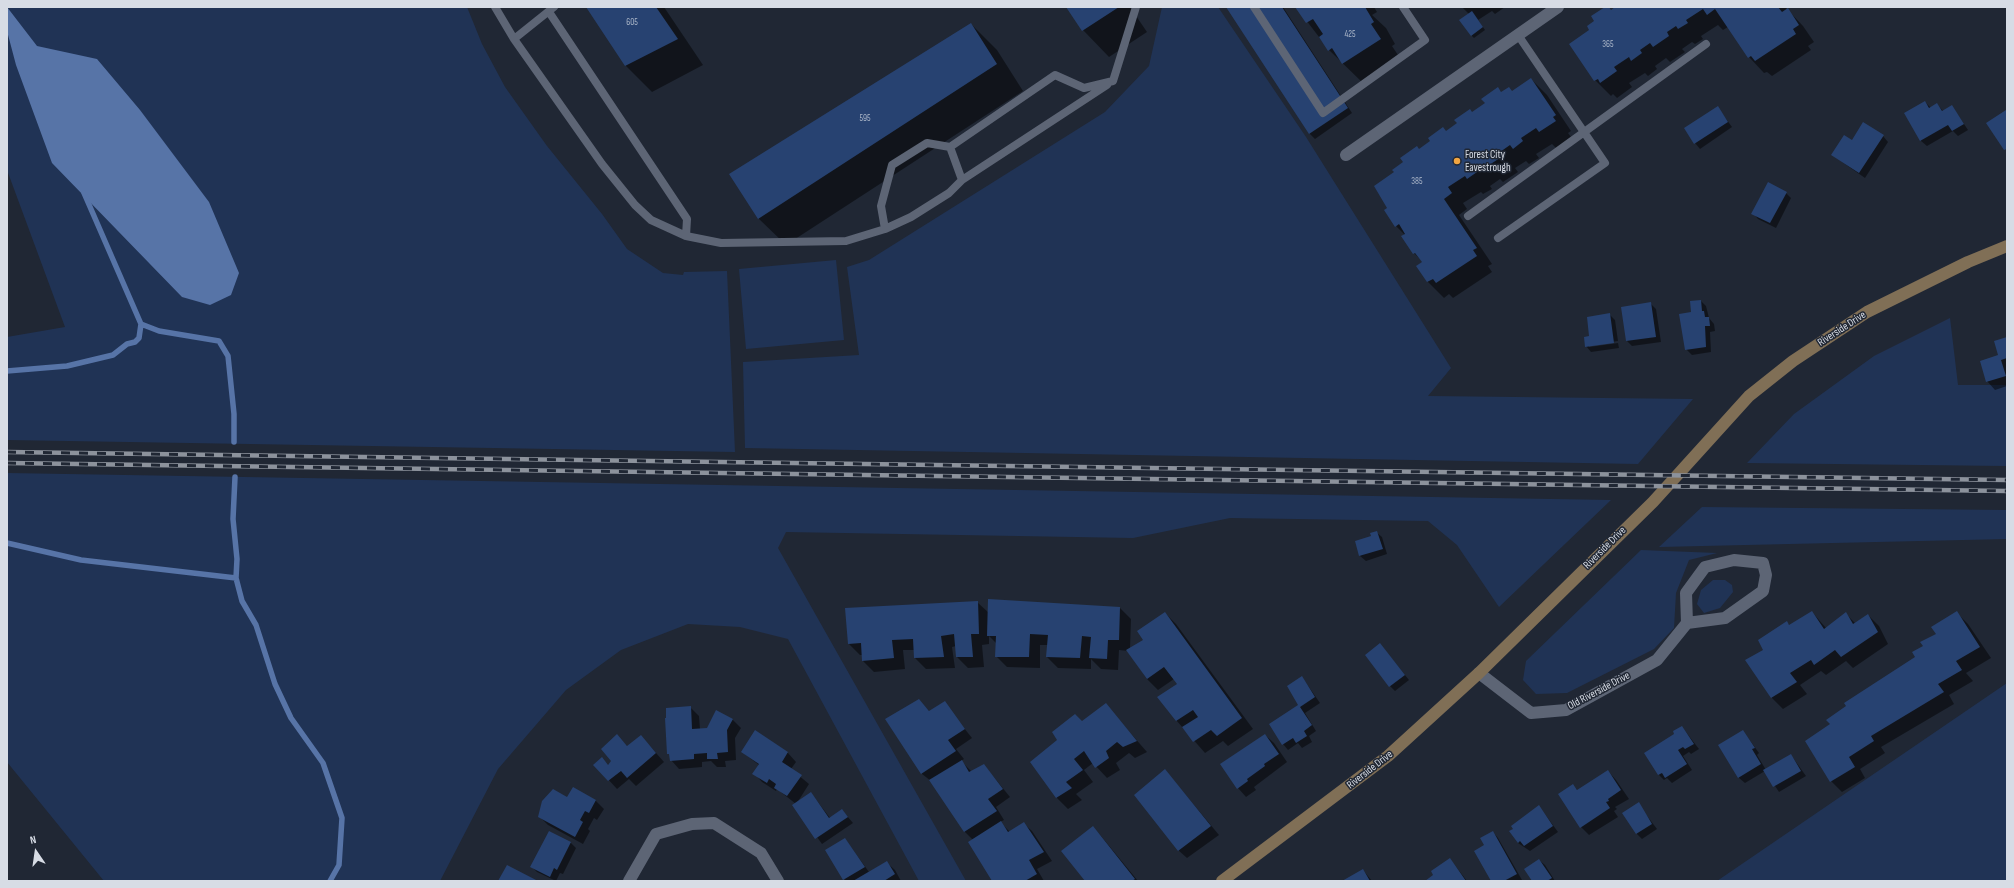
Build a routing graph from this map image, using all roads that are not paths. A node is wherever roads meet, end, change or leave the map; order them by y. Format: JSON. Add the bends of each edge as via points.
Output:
{"nodes":[{"id":1,"x":495,"y":7,"type":"edge"},
{"id":2,"x":1136,"y":7,"type":"edge"},
{"id":3,"x":1254,"y":7,"type":"edge"},
{"id":4,"x":1403,"y":7,"type":"edge"},
{"id":5,"x":1558,"y":7,"type":"edge"},
{"id":6,"x":552,"y":10,"type":"edge"},
{"id":7,"x":1518,"y":36,"type":"junction"},
{"id":8,"x":514,"y":40,"type":"junction"},
{"id":9,"x":1706,"y":44,"type":"dead end"},
{"id":10,"x":1113,"y":81,"type":"junction"},
{"id":11,"x":1584,"y":131,"type":"junction"},
{"id":12,"x":950,"y":147,"type":"junction"},
{"id":13,"x":1346,"y":155,"type":"dead end"},
{"id":14,"x":962,"y":180,"type":"junction"},
{"id":15,"x":1468,"y":216,"type":"dead end"},
{"id":16,"x":885,"y":229,"type":"junction"},
{"id":17,"x":686,"y":236,"type":"junction"},
{"id":18,"x":1498,"y":238,"type":"dead end"},
{"id":19,"x":2007,"y":246,"type":"edge"},
{"id":20,"x":1687,"y":623,"type":"junction"},
{"id":21,"x":1479,"y":673,"type":"junction"},
{"id":22,"x":629,"y":881,"type":"edge"},
{"id":23,"x":778,"y":881,"type":"edge"},
{"id":24,"x":1222,"y":881,"type":"edge"}],
"edges":[{"from":1,"to":8,"type":"lane"},
{"from":2,"to":10,"type":"lane"},
{"from":3,"to":4,"type":"lane","via":[[1323,113],[1425,40]]},
{"from":5,"to":7,"type":"street"},
{"from":6,"to":8,"type":"lane"},
{"from":6,"to":17,"type":"lane","via":[[687,219]]},
{"from":7,"to":11,"type":"lane"},
{"from":7,"to":13,"type":"street"},
{"from":8,"to":17,"type":"lane","via":[[602,164],[635,205],[651,220]]},
{"from":9,"to":11,"type":"lane"},
{"from":10,"to":12,"type":"lane","via":[[1084,88],[1054,75]]},
{"from":10,"to":14,"type":"lane"},
{"from":11,"to":15,"type":"lane"},
{"from":11,"to":18,"type":"lane","via":[[1605,163]]},
{"from":12,"to":14,"type":"lane"},
{"from":12,"to":16,"type":"lane","via":[[927,143],[892,165],[881,206]]},
{"from":14,"to":16,"type":"lane","via":[[949,193],[911,217]]},
{"from":16,"to":17,"type":"lane","via":[[846,241],[721,243]]},
{"from":19,"to":21,"type":"main road","name":"Riverside Drive","via":[[1968,262],[1867,312],[1793,361],[1749,396],[1653,502]]},
{"from":20,"to":20,"type":"street","via":[[1725,618],[1763,590],[1766,574],[1763,563],[1734,560],[1705,567],[1686,593]]},
{"from":20,"to":21,"type":"street","name":"Old Riverside Drive","via":[[1658,660],[1566,710],[1531,713]]},
{"from":21,"to":24,"type":"main road","name":"Riverside Drive","via":[[1388,756]]},
{"from":22,"to":23,"type":"street","via":[[656,834],[692,824],[714,823],[761,853]]}]}
